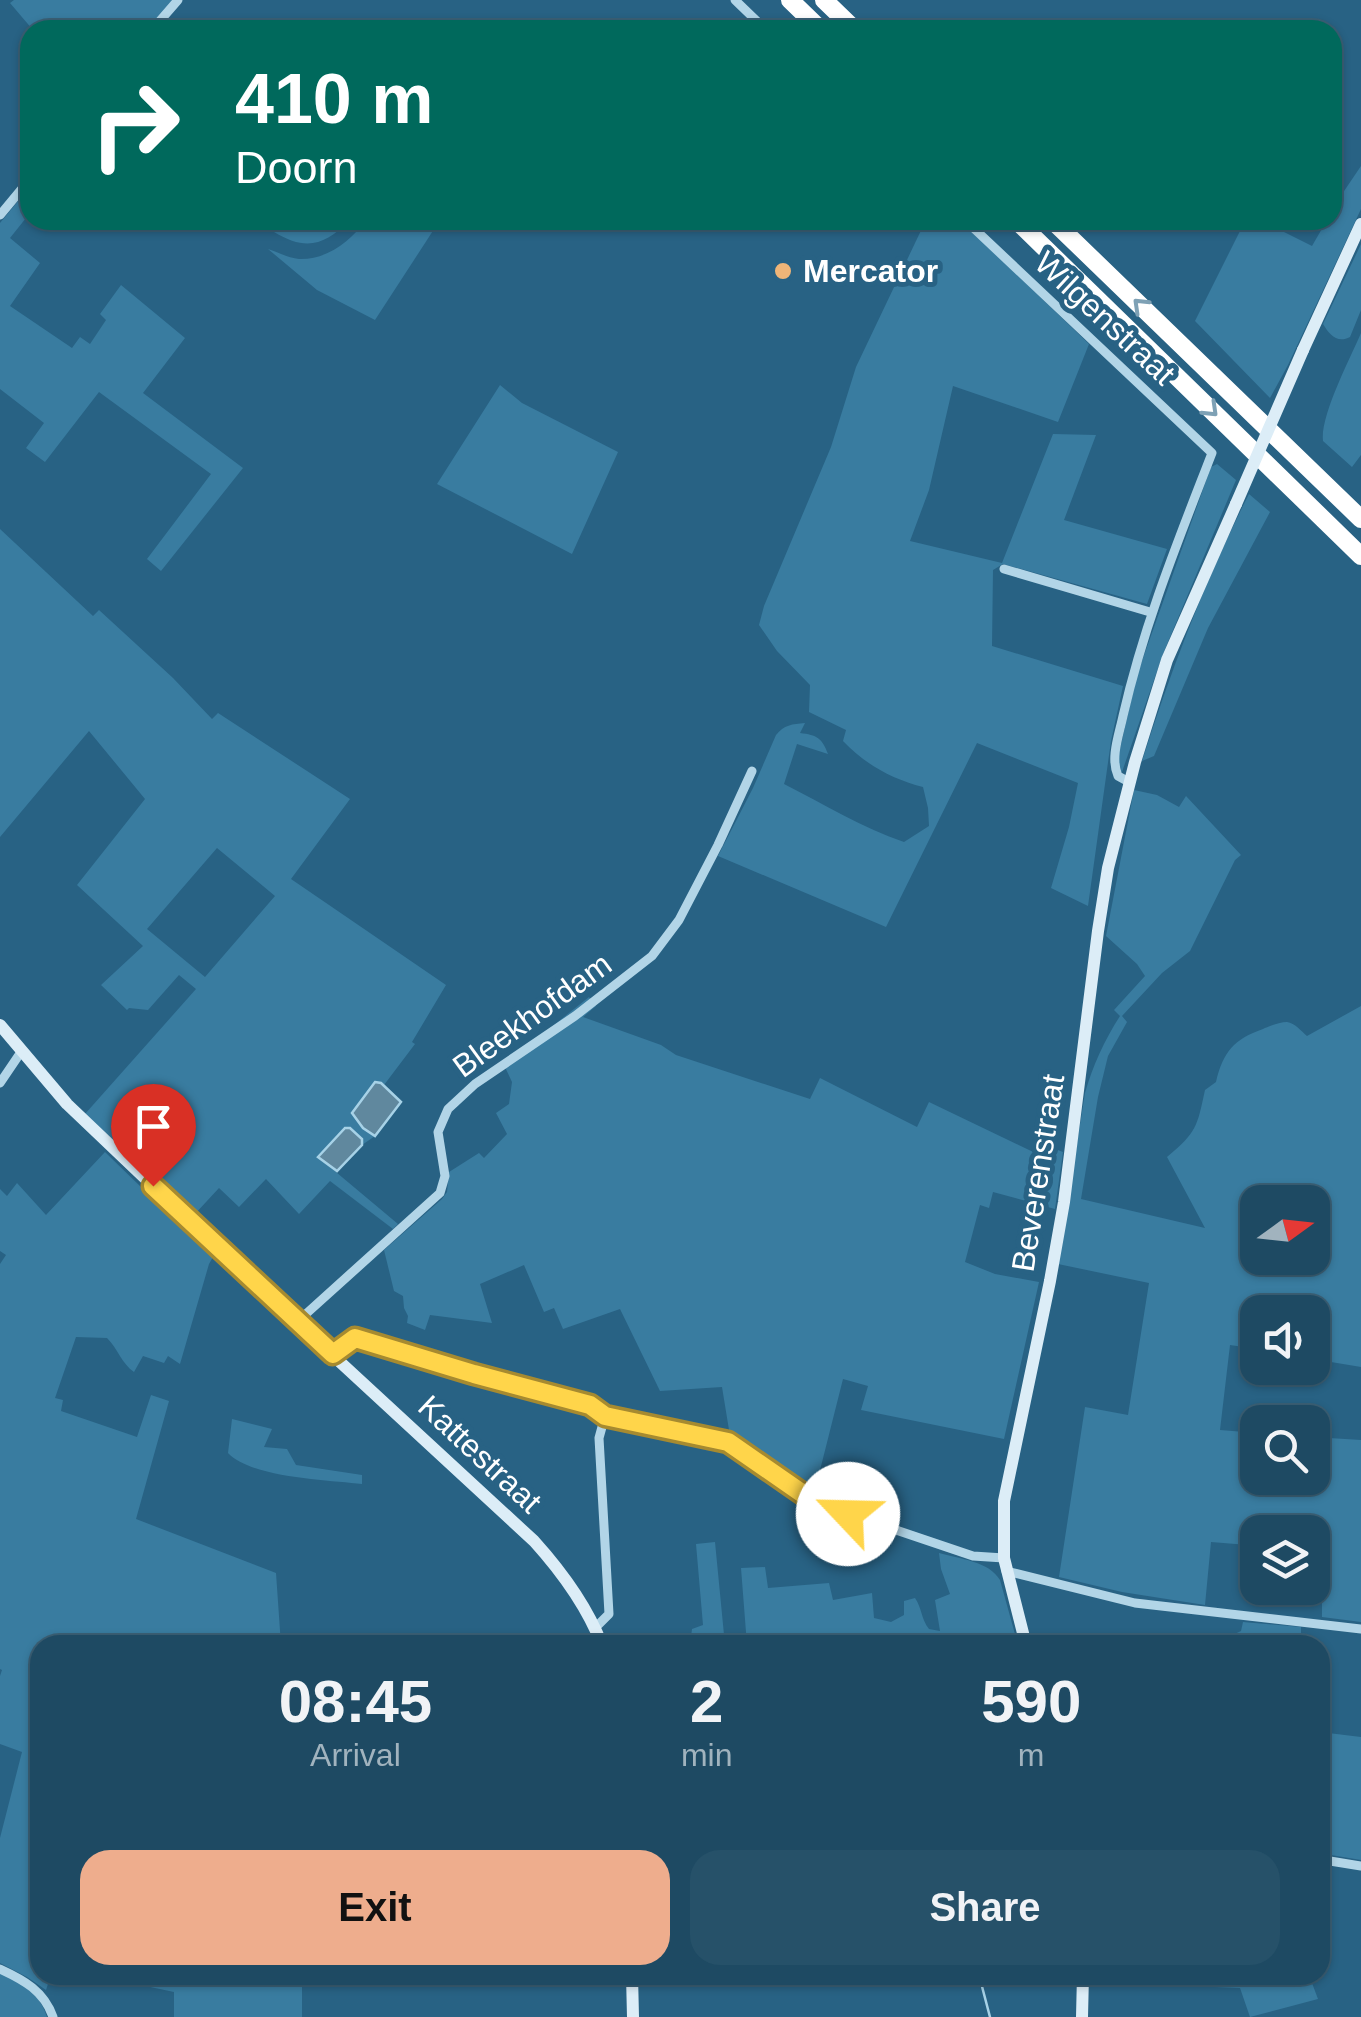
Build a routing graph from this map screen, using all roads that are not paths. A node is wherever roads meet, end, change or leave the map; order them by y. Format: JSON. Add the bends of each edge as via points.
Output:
{"nodes":[{"id":1,"x":178,"y":0,"type":"edge"},
{"id":2,"x":736,"y":0,"type":"edge"},
{"id":3,"x":790,"y":0,"type":"edge"},
{"id":4,"x":824,"y":0,"type":"edge"},
{"id":5,"x":161,"y":20,"type":"edge"},
{"id":6,"x":756,"y":20,"type":"edge"},
{"id":7,"x":811,"y":20,"type":"edge"},
{"id":8,"x":845,"y":20,"type":"edge"},
{"id":9,"x":20,"y":191,"type":"edge"},
{"id":10,"x":0,"y":214,"type":"edge"},
{"id":11,"x":1361,"y":224,"type":"edge"},
{"id":12,"x":975,"y":230,"type":"edge"},
{"id":13,"x":1026,"y":230,"type":"edge"},
{"id":14,"x":1062,"y":230,"type":"edge"},
{"id":15,"x":1212,"y":453,"type":"joint"},
{"id":16,"x":1361,"y":519,"type":"edge"},
{"id":17,"x":1361,"y":556,"type":"edge"},
{"id":18,"x":1004,"y":568,"type":"dead end"},
{"id":19,"x":1150,"y":612,"type":"junction"},
{"id":20,"x":752,"y":771,"type":"dead end"},
{"id":21,"x":1129,"y":782,"type":"junction"},
{"id":22,"x":0,"y":1025,"type":"edge"},
{"id":23,"x":21,"y":1052,"type":"junction"},
{"id":24,"x":0,"y":1083,"type":"edge"},
{"id":25,"x":297,"y":1322,"type":"junction"},
{"id":26,"x":333,"y":1354,"type":"junction"},
{"id":27,"x":605,"y":1416,"type":"junction"},
{"id":28,"x":1005,"y":1564,"type":"junction"},
{"id":29,"x":595,"y":1628,"type":"junction"},
{"id":30,"x":1361,"y":1628,"type":"edge"},
{"id":31,"x":598,"y":1635,"type":"edge"},
{"id":32,"x":1023,"y":1635,"type":"edge"},
{"id":33,"x":1330,"y":1863,"type":"edge"},
{"id":34,"x":1361,"y":1866,"type":"edge"},
{"id":35,"x":0,"y":1969,"type":"edge"},
{"id":36,"x":30,"y":1984,"type":"edge"},
{"id":37,"x":31,"y":1985,"type":"edge"},
{"id":38,"x":632,"y":1985,"type":"edge"},
{"id":39,"x":1084,"y":1985,"type":"edge"},
{"id":40,"x":52,"y":2017,"type":"edge"},
{"id":41,"x":633,"y":2017,"type":"edge"},
{"id":42,"x":1082,"y":2017,"type":"edge"}],
"edges":[{"from":1,"to":5,"type":"street"},
{"from":2,"to":6,"type":"street"},
{"from":3,"to":7,"type":"highway"},
{"from":4,"to":8,"type":"highway"},
{"from":9,"to":10,"type":"street"},
{"from":11,"to":21,"type":"street","name":"Beverenstraat","bridge":true,"via":[[1167,660]]},
{"from":12,"to":15,"type":"street","name":"Wilgenstraat"},
{"from":13,"to":17,"type":"highway","one_way":true},
{"from":16,"to":14,"type":"highway","one_way":true},
{"from":15,"to":19,"type":"street","name":"Beverenstraat"},
{"from":18,"to":19,"type":"street"},
{"from":19,"to":21,"type":"street","name":"Beverenstraat","via":[[1114,762],[1118,776]]},
{"from":20,"to":25,"type":"street","name":"Bleekhofdam","via":[[679,920],[652,956],[448,1109],[438,1132],[445,1176],[440,1193]]},
{"from":21,"to":28,"type":"street","name":"Beverenstraat","via":[[1098,931],[1061,1217],[1004,1502]]},
{"from":22,"to":23,"type":"street","name":"Kattestraat"},
{"from":23,"to":24,"type":"street"},
{"from":23,"to":25,"type":"street","name":"Kattestraat","via":[[67,1104]]},
{"from":25,"to":26,"type":"street","name":"Kattestraat"},
{"from":26,"to":27,"type":"street","via":[[355,1338],[590,1405]]},
{"from":26,"to":29,"type":"street","name":"Kattestraat","via":[[534,1542]]},
{"from":27,"to":28,"type":"street","via":[[728,1442],[816,1503]]},
{"from":27,"to":29,"type":"street","via":[[599,1438],[609,1614]]},
{"from":28,"to":30,"type":"street","via":[[1135,1602]]},
{"from":28,"to":32,"type":"street","name":"Beverenstraat"},
{"from":29,"to":31,"type":"street","name":"Kattestraat"},
{"from":33,"to":34,"type":"street"},
{"from":35,"to":36,"type":"street"},
{"from":37,"to":40,"type":"street"},
{"from":38,"to":41,"type":"street"},
{"from":39,"to":42,"type":"street"}]}
